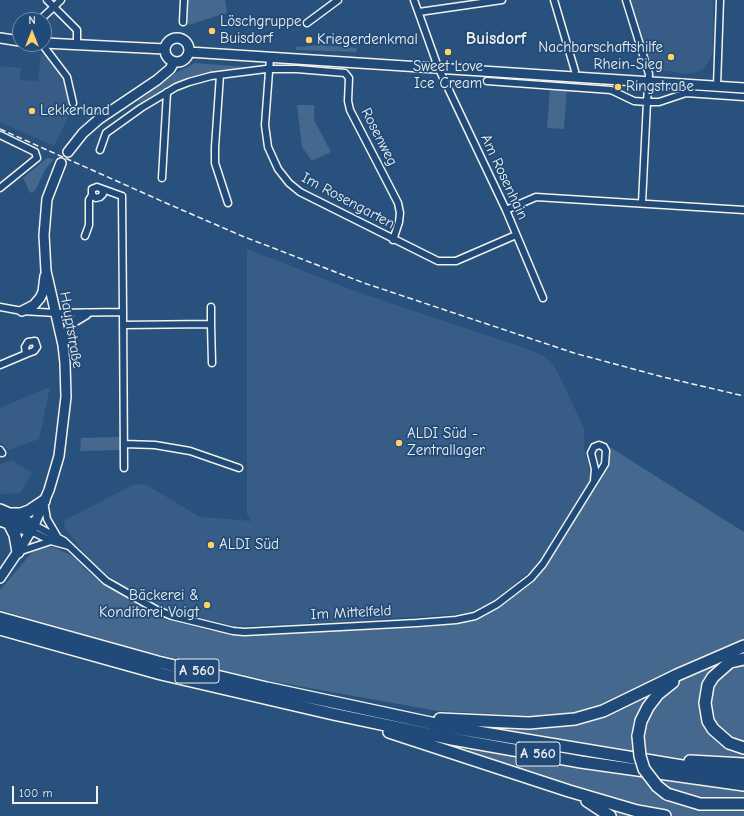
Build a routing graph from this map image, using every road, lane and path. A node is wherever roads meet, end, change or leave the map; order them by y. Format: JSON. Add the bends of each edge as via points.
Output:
{"nodes":[{"id":1,"x":47,"y":0,"type":"edge"},
{"id":2,"x":61,"y":0,"type":"edge"},
{"id":3,"x":184,"y":0,"type":"edge"},
{"id":4,"x":338,"y":0,"type":"edge"},
{"id":5,"x":414,"y":0,"type":"edge"},
{"id":6,"x":502,"y":0,"type":"edge"},
{"id":7,"x":554,"y":0,"type":"edge"},
{"id":8,"x":626,"y":0,"type":"edge"},
{"id":9,"x":720,"y":0,"type":"edge"},
{"id":10,"x":54,"y":7,"type":"junction"},
{"id":11,"x":49,"y":12,"type":"edge"},
{"id":12,"x":419,"y":12,"type":"junction"},
{"id":13,"x":183,"y":22,"type":"dead end"},
{"id":14,"x":307,"y":23,"type":"dead end"},
{"id":15,"x":0,"y":38,"type":"edge"},
{"id":16,"x":12,"y":40,"type":"edge"},
{"id":17,"x":52,"y":43,"type":"edge"},
{"id":18,"x":77,"y":44,"type":"junction"},
{"id":19,"x":165,"y":49,"type":"junction"},
{"id":20,"x":49,"y":52,"type":"edge"},
{"id":21,"x":189,"y":52,"type":"junction"},
{"id":22,"x":270,"y":58,"type":"junction"},
{"id":23,"x":174,"y":62,"type":"junction"},
{"id":24,"x":438,"y":67,"type":"junction"},
{"id":25,"x":269,"y":70,"type":"junction"},
{"id":26,"x":575,"y":71,"type":"dead end"},
{"id":27,"x":220,"y":75,"type":"junction"},
{"id":28,"x":487,"y":81,"type":"dead end"},
{"id":29,"x":648,"y":82,"type":"junction"},
{"id":30,"x":716,"y":86,"type":"junction"},
{"id":31,"x":744,"y":88,"type":"edge"},
{"id":32,"x":167,"y":92,"type":"junction"},
{"id":33,"x":744,"y":97,"type":"edge"},
{"id":34,"x":647,"y":102,"type":"junction"},
{"id":35,"x":73,"y":103,"type":"dead end"},
{"id":36,"x":0,"y":135,"type":"edge"},
{"id":37,"x":100,"y":150,"type":"dead end"},
{"id":38,"x":68,"y":152,"type":"dead end"},
{"id":39,"x":61,"y":163,"type":"dead end"},
{"id":40,"x":162,"y":178,"type":"dead end"},
{"id":41,"x":0,"y":188,"type":"edge"},
{"id":42,"x":228,"y":203,"type":"dead end"},
{"id":43,"x":642,"y":203,"type":"junction"},
{"id":44,"x":506,"y":210,"type":"junction"},
{"id":45,"x":744,"y":210,"type":"edge"},
{"id":46,"x":516,"y":234,"type":"junction"},
{"id":47,"x":85,"y":236,"type":"dead end"},
{"id":48,"x":393,"y":240,"type":"junction"},
{"id":49,"x":46,"y":271,"type":"junction"},
{"id":50,"x":543,"y":298,"type":"dead end"},
{"id":51,"x":0,"y":307,"type":"edge"},
{"id":52,"x":211,"y":307,"type":"dead end"},
{"id":53,"x":22,"y":311,"type":"junction"},
{"id":54,"x":123,"y":312,"type":"junction"},
{"id":55,"x":56,"y":313,"type":"junction"},
{"id":56,"x":86,"y":314,"type":"junction"},
{"id":57,"x":123,"y":324,"type":"junction"},
{"id":58,"x":211,"y":324,"type":"junction"},
{"id":59,"x":63,"y":345,"type":"junction"},
{"id":60,"x":26,"y":354,"type":"dead end"},
{"id":61,"x":212,"y":363,"type":"dead end"},
{"id":62,"x":0,"y":364,"type":"edge"},
{"id":63,"x":124,"y":444,"type":"junction"},
{"id":64,"x":124,"y":468,"type":"dead end"},
{"id":65,"x":239,"y":468,"type":"dead end"},
{"id":66,"x":594,"y":481,"type":"junction"},
{"id":67,"x":44,"y":501,"type":"junction"},
{"id":68,"x":0,"y":510,"type":"edge"},
{"id":69,"x":7,"y":519,"type":"edge"},
{"id":70,"x":32,"y":528,"type":"junction"},
{"id":71,"x":57,"y":536,"type":"junction"},
{"id":72,"x":51,"y":541,"type":"junction"},
{"id":73,"x":69,"y":546,"type":"junction"},
{"id":74,"x":18,"y":552,"type":"junction"},
{"id":75,"x":0,"y":578,"type":"edge"},
{"id":76,"x":0,"y":618,"type":"edge"},
{"id":77,"x":0,"y":629,"type":"edge"},
{"id":78,"x":744,"y":646,"type":"edge"},
{"id":79,"x":744,"y":659,"type":"edge"},
{"id":80,"x":693,"y":668,"type":"junction"},
{"id":81,"x":334,"y":714,"type":"junction"},
{"id":82,"x":396,"y":715,"type":"junction"},
{"id":83,"x":744,"y":748,"type":"edge"},
{"id":84,"x":622,"y":756,"type":"junction"},
{"id":85,"x":744,"y":764,"type":"edge"},
{"id":86,"x":744,"y":774,"type":"edge"},
{"id":87,"x":744,"y":785,"type":"edge"},
{"id":88,"x":569,"y":791,"type":"junction"},
{"id":89,"x":744,"y":804,"type":"edge"},
{"id":90,"x":610,"y":816,"type":"edge"},
{"id":91,"x":666,"y":816,"type":"edge"}],
"edges":[{"from":1,"to":10,"type":"street"},
{"from":2,"to":10,"type":"street"},
{"from":3,"to":13,"type":"street"},
{"from":4,"to":14,"type":"street"},
{"from":5,"to":12,"type":"street","name":"Am Rosenhain"},
{"from":6,"to":12,"type":"street"},
{"from":7,"to":26,"type":"street"},
{"from":8,"to":29,"type":"street","via":[[648,74]]},
{"from":9,"to":30,"type":"street"},
{"from":10,"to":11,"type":"street"},
{"from":10,"to":18,"type":"street","via":[[77,30]]},
{"from":12,"to":24,"type":"street","name":"Am Rosenhain"},
{"from":15,"to":16,"type":"main road"},
{"from":17,"to":18,"type":"main road"},
{"from":18,"to":19,"type":"main road"},
{"from":19,"to":21,"type":"main road","via":[[168,42],[180,38],[186,42]]},
{"from":19,"to":23,"type":"main road","via":[[166,56]]},
{"from":20,"to":35,"type":"street","via":[[67,77]]},
{"from":21,"to":22,"type":"main road"},
{"from":21,"to":23,"type":"main road","via":[[185,59]]},
{"from":22,"to":24,"type":"main road"},
{"from":22,"to":25,"type":"street","name":"Im Rosengarten"},
{"from":23,"to":38,"type":"main road","via":[[157,80],[99,119],[83,133]]},
{"from":24,"to":29,"type":"main road"},
{"from":24,"to":44,"type":"street","name":"Am Rosenhain"},
{"from":25,"to":27,"type":"street","name":"Rosenweg"},
{"from":25,"to":48,"type":"street","name":"Im Rosengarten","via":[[266,134],[271,158],[278,169],[300,192]]},
{"from":25,"to":48,"type":"street","name":"Rosenweg","via":[[297,69],[348,75],[350,110],[398,203],[400,222]]},
{"from":27,"to":32,"type":"street","name":"Rosenweg","via":[[189,82]]},
{"from":27,"to":42,"type":"street","via":[[215,163]]},
{"from":28,"to":34,"type":"street","via":[[611,90],[634,101]]},
{"from":29,"to":30,"type":"main road"},
{"from":29,"to":34,"type":"street"},
{"from":30,"to":31,"type":"main road"},
{"from":32,"to":37,"type":"street","name":"Rosenweg","via":[[106,133]]},
{"from":32,"to":40,"type":"street"},
{"from":33,"to":34,"type":"street","via":[[686,93],[659,102]]},
{"from":34,"to":43,"type":"street"},
{"from":36,"to":41,"type":"street","via":[[35,152],[37,158]]},
{"from":39,"to":49,"type":"main road","name":"Hauptstraße","via":[[47,199],[44,235]]},
{"from":43,"to":44,"type":"street","via":[[536,197]]},
{"from":43,"to":45,"type":"street"},
{"from":44,"to":46,"type":"street","name":"Am Rosenhain"},
{"from":46,"to":48,"type":"street","name":"Im Rosengarten","via":[[456,261],[446,262],[431,259]]},
{"from":46,"to":50,"type":"street","name":"Am Rosenhain"},
{"from":47,"to":54,"type":"street","via":[[89,225],[88,200],[92,195],[100,197],[103,194],[102,189],[126,195]]},
{"from":49,"to":53,"type":"main road","via":[[40,298],[34,305]]},
{"from":49,"to":55,"type":"main road","name":"Hauptstraße"},
{"from":51,"to":53,"type":"street"},
{"from":52,"to":58,"type":"street"},
{"from":53,"to":55,"type":"street"},
{"from":54,"to":56,"type":"street"},
{"from":54,"to":57,"type":"street"},
{"from":55,"to":56,"type":"street"},
{"from":55,"to":59,"type":"main road","name":"Hauptstraße"},
{"from":56,"to":59,"type":"main road","via":[[71,323]]},
{"from":57,"to":58,"type":"street"},
{"from":57,"to":63,"type":"street"},
{"from":58,"to":61,"type":"street"},
{"from":59,"to":67,"type":"main road","name":"Hauptstraße","via":[[66,397],[59,456]]},
{"from":60,"to":62,"type":"street"},
{"from":63,"to":64,"type":"street"},
{"from":63,"to":65,"type":"street","via":[[155,445],[190,451]]},
{"from":66,"to":66,"type":"street","name":"Im Mittelfeld","via":[[605,464],[606,451],[599,445],[594,447],[591,453],[595,470]]},
{"from":66,"to":73,"type":"street","name":"Im Mittelfeld","via":[[543,564],[531,578],[497,604],[475,616],[456,620],[232,631],[158,610],[106,580]]},
{"from":67,"to":69,"type":"highway","via":[[30,511]]},
{"from":67,"to":70,"type":"main road","name":"Hauptstraße"},
{"from":67,"to":71,"type":"street","name":"Hauptstraße","via":[[47,519]]},
{"from":68,"to":69,"type":"highway"},
{"from":69,"to":70,"type":"highway"},
{"from":69,"to":74,"type":"highway"},
{"from":70,"to":71,"type":"street","name":"Im Mittelfeld"},
{"from":70,"to":72,"type":"street","name":"Im Mittelfeld"},
{"from":70,"to":74,"type":"main road","name":"Hauptstraße"},
{"from":71,"to":73,"type":"street","name":"Im Mittelfeld"},
{"from":72,"to":73,"type":"street","name":"Im Mittelfeld"},
{"from":72,"to":74,"type":"street"},
{"from":74,"to":75,"type":"main road","name":"Hauptstraße"},
{"from":76,"to":82,"type":"highway","number":"A 560","via":[[158,662]]},
{"from":77,"to":81,"type":"highway","number":"A 560","via":[[161,674]]},
{"from":78,"to":80,"type":"highway"},
{"from":79,"to":83,"type":"highway","via":[[730,662],[713,677],[708,685],[705,703],[713,729],[729,743]]},
{"from":80,"to":82,"type":"highway","via":[[602,711],[576,719],[529,723],[472,722]]},
{"from":80,"to":89,"type":"highway","bridge":true,"via":[[664,688],[644,714],[638,736],[638,750],[644,769],[656,786],[667,794],[700,804]]},
{"from":81,"to":87,"type":"highway","number":"A 560","via":[[452,739],[581,762]]},
{"from":81,"to":88,"type":"highway"},
{"from":82,"to":84,"type":"highway","number":"A 560","via":[[454,728]]},
{"from":84,"to":85,"type":"highway"},
{"from":84,"to":86,"type":"highway","number":"A 560"},
{"from":88,"to":90,"type":"highway"},
{"from":88,"to":91,"type":"highway","via":[[636,811]]}]}
